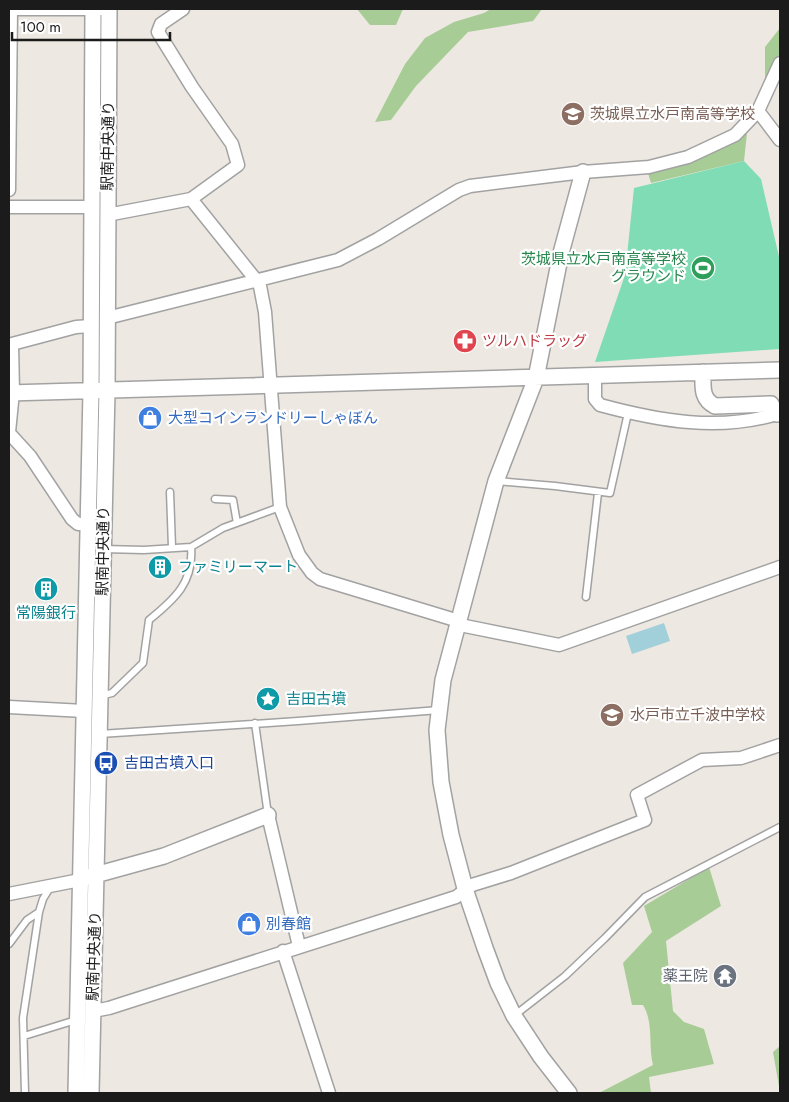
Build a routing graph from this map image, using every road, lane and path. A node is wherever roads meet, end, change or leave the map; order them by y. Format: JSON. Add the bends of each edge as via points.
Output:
{"nodes":[{"id":1,"x":13,"y":9,"type":"edge"},
{"id":2,"x":93,"y":9,"type":"edge"},
{"id":3,"x":104,"y":9,"type":"edge"},
{"id":4,"x":109,"y":9,"type":"edge"},
{"id":5,"x":183,"y":9,"type":"edge"},
{"id":6,"x":780,"y":63,"type":"edge"},
{"id":7,"x":10,"y":82,"type":"edge"},
{"id":8,"x":758,"y":111,"type":"junction"},
{"id":9,"x":780,"y":140,"type":"edge"},
{"id":10,"x":583,"y":172,"type":"junction"},
{"id":11,"x":9,"y":190,"type":"edge"},
{"id":12,"x":191,"y":199,"type":"junction"},
{"id":13,"x":9,"y":207,"type":"edge"},
{"id":14,"x":92,"y":207,"type":"junction"},
{"id":15,"x":107,"y":215,"type":"junction"},
{"id":16,"x":256,"y":280,"type":"junction"},
{"id":17,"x":107,"y":318,"type":"junction"},
{"id":18,"x":91,"y":326,"type":"junction"},
{"id":19,"x":10,"y":344,"type":"edge"},
{"id":20,"x":780,"y":370,"type":"edge"},
{"id":21,"x":702,"y":372,"type":"junction"},
{"id":22,"x":595,"y":377,"type":"junction"},
{"id":23,"x":536,"y":378,"type":"junction"},
{"id":24,"x":270,"y":385,"type":"junction"},
{"id":25,"x":107,"y":391,"type":"junction"},
{"id":26,"x":11,"y":392,"type":"edge"},
{"id":27,"x":91,"y":392,"type":"junction"},
{"id":28,"x":628,"y":412,"type":"junction"},
{"id":29,"x":779,"y":414,"type":"edge"},
{"id":30,"x":9,"y":432,"type":"edge"},
{"id":31,"x":496,"y":481,"type":"junction"},
{"id":32,"x":170,"y":492,"type":"dead end"},
{"id":33,"x":598,"y":493,"type":"junction"},
{"id":34,"x":215,"y":500,"type":"dead end"},
{"id":35,"x":280,"y":507,"type":"junction"},
{"id":36,"x":237,"y":523,"type":"junction"},
{"id":37,"x":88,"y":524,"type":"junction"},
{"id":38,"x":172,"y":547,"type":"junction"},
{"id":39,"x":191,"y":547,"type":"junction"},
{"id":40,"x":103,"y":549,"type":"junction"},
{"id":41,"x":780,"y":568,"type":"edge"},
{"id":42,"x":586,"y":597,"type":"dead end"},
{"id":43,"x":458,"y":623,"type":"junction"},
{"id":44,"x":100,"y":696,"type":"junction"},
{"id":45,"x":9,"y":707,"type":"edge"},
{"id":46,"x":84,"y":710,"type":"junction"},
{"id":47,"x":438,"y":710,"type":"junction"},
{"id":48,"x":255,"y":723,"type":"junction"},
{"id":49,"x":100,"y":734,"type":"junction"},
{"id":50,"x":780,"y":745,"type":"edge"},
{"id":51,"x":268,"y":814,"type":"junction"},
{"id":52,"x":780,"y":827,"type":"edge"},
{"id":53,"x":97,"y":874,"type":"junction"},
{"id":54,"x":80,"y":880,"type":"junction"},
{"id":55,"x":52,"y":885,"type":"junction"},
{"id":56,"x":466,"y":892,"type":"junction"},
{"id":57,"x":9,"y":894,"type":"edge"},
{"id":58,"x":39,"y":912,"type":"junction"},
{"id":59,"x":9,"y":944,"type":"edge"},
{"id":60,"x":299,"y":946,"type":"junction"},
{"id":61,"x":283,"y":951,"type":"junction"},
{"id":62,"x":93,"y":1011,"type":"junction"},
{"id":63,"x":514,"y":1016,"type":"junction"},
{"id":64,"x":76,"y":1020,"type":"junction"},
{"id":65,"x":24,"y":1036,"type":"junction"},
{"id":66,"x":25,"y":1093,"type":"edge"},
{"id":67,"x":76,"y":1093,"type":"edge"},
{"id":68,"x":91,"y":1093,"type":"edge"},
{"id":69,"x":329,"y":1093,"type":"edge"},
{"id":70,"x":568,"y":1093,"type":"edge"}],
"edges":[{"from":1,"to":2,"type":"street"},
{"from":1,"to":7,"type":"street"},
{"from":2,"to":3,"type":"street"},
{"from":2,"to":14,"type":"street","name":"駅南中央通り"},
{"from":4,"to":15,"type":"street","name":"駅南中央通り"},
{"from":5,"to":12,"type":"street","via":[[161,24],[158,32],[232,144],[238,165]]},
{"from":6,"to":8,"type":"street"},
{"from":7,"to":11,"type":"street"},
{"from":8,"to":9,"type":"street"},
{"from":8,"to":10,"type":"street","via":[[735,135],[688,157],[649,167]]},
{"from":10,"to":16,"type":"street","via":[[470,186],[352,254]]},
{"from":10,"to":23,"type":"street","via":[[561,253]]},
{"from":12,"to":15,"type":"street"},
{"from":12,"to":16,"type":"street"},
{"from":13,"to":14,"type":"street"},
{"from":14,"to":18,"type":"street","name":"駅南中央通り"},
{"from":15,"to":17,"type":"street","name":"駅南中央通り"},
{"from":16,"to":17,"type":"street"},
{"from":16,"to":24,"type":"street","via":[[265,312]]},
{"from":17,"to":25,"type":"street","name":"駅南中央通り"},
{"from":18,"to":19,"type":"street"},
{"from":18,"to":27,"type":"street","name":"駅南中央通り"},
{"from":19,"to":26,"type":"street"},
{"from":20,"to":21,"type":"street"},
{"from":21,"to":22,"type":"street"},
{"from":21,"to":29,"type":"street","via":[[707,402],[715,406],[771,404]]},
{"from":22,"to":23,"type":"street"},
{"from":22,"to":28,"type":"street","via":[[595,399],[600,404]]},
{"from":23,"to":24,"type":"street"},
{"from":23,"to":31,"type":"street"},
{"from":24,"to":25,"type":"street"},
{"from":24,"to":35,"type":"street"},
{"from":25,"to":27,"type":"street"},
{"from":25,"to":40,"type":"street","name":"駅南中央通り"},
{"from":26,"to":27,"type":"street"},
{"from":26,"to":30,"type":"street"},
{"from":27,"to":37,"type":"street","name":"駅南中央通り"},
{"from":28,"to":29,"type":"street","via":[[682,423],[715,424]]},
{"from":28,"to":33,"type":"lane","via":[[610,493]]},
{"from":30,"to":37,"type":"street","via":[[30,456],[72,518],[78,524]]},
{"from":31,"to":33,"type":"lane"},
{"from":31,"to":43,"type":"street"},
{"from":32,"to":38,"type":"lane"},
{"from":33,"to":42,"type":"lane"},
{"from":34,"to":36,"type":"lane","via":[[233,500]]},
{"from":35,"to":36,"type":"lane"},
{"from":35,"to":43,"type":"street","via":[[299,555],[320,579]]},
{"from":36,"to":39,"type":"lane"},
{"from":37,"to":46,"type":"street","name":"駅南中央通り"},
{"from":38,"to":39,"type":"lane"},
{"from":38,"to":40,"type":"lane"},
{"from":39,"to":44,"type":"lane","via":[[192,569],[185,582],[167,605],[149,620],[143,663],[112,693]]},
{"from":40,"to":44,"type":"street","name":"駅南中央通り"},
{"from":41,"to":43,"type":"street","via":[[559,645]]},
{"from":43,"to":47,"type":"street"},
{"from":44,"to":49,"type":"street","name":"駅南中央通り"},
{"from":45,"to":46,"type":"street"},
{"from":46,"to":54,"type":"street","name":"駅南中央通り"},
{"from":47,"to":48,"type":"lane"},
{"from":47,"to":56,"type":"street","via":[[442,782],[451,835]]},
{"from":48,"to":49,"type":"lane"},
{"from":48,"to":51,"type":"lane"},
{"from":49,"to":53,"type":"street","name":"駅南中央通り"},
{"from":50,"to":56,"type":"street","via":[[741,758],[702,760],[637,795],[645,820],[472,885]]},
{"from":51,"to":53,"type":"street","via":[[164,856]]},
{"from":51,"to":60,"type":"street"},
{"from":52,"to":63,"type":"lane","via":[[645,896],[565,976]]},
{"from":53,"to":54,"type":"street"},
{"from":53,"to":62,"type":"street","name":"駅南中央通り"},
{"from":54,"to":55,"type":"street"},
{"from":54,"to":64,"type":"street","name":"駅南中央通り"},
{"from":55,"to":57,"type":"street"},
{"from":55,"to":58,"type":"lane"},
{"from":56,"to":60,"type":"street"},
{"from":56,"to":63,"type":"street","via":[[498,983]]},
{"from":58,"to":59,"type":"lane","via":[[27,920]]},
{"from":58,"to":65,"type":"lane","via":[[23,1018]]},
{"from":60,"to":61,"type":"street"},
{"from":61,"to":62,"type":"street"},
{"from":61,"to":69,"type":"street"},
{"from":62,"to":68,"type":"street","name":"駅南中央通り"},
{"from":63,"to":70,"type":"street"},
{"from":64,"to":65,"type":"lane"},
{"from":64,"to":67,"type":"street","name":"駅南中央通り"},
{"from":65,"to":66,"type":"lane"}]}
